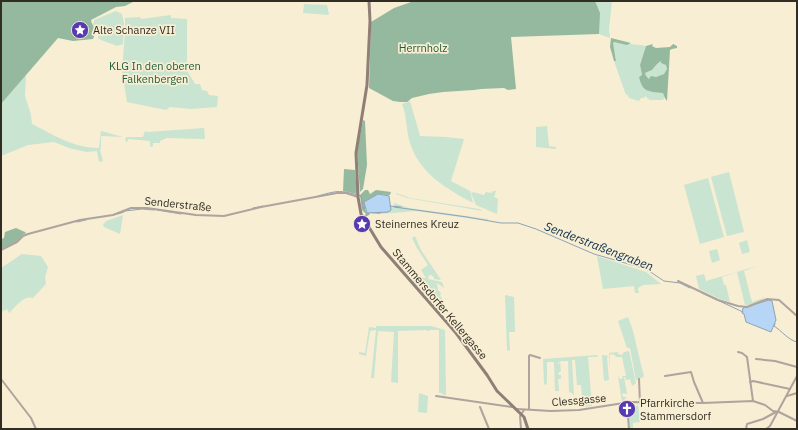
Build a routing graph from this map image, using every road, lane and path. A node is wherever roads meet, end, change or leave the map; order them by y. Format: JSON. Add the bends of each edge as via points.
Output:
{"nodes":[{"id":1,"x":369,"y":1,"type":"edge"},
{"id":2,"x":358,"y":196,"type":"junction"},
{"id":3,"x":1,"y":250,"type":"edge"},
{"id":4,"x":678,"y":281,"type":"dead end"},
{"id":5,"x":797,"y":316,"type":"edge"},
{"id":6,"x":738,"y":352,"type":"dead end"},
{"id":7,"x":540,"y":358,"type":"dead end"},
{"id":8,"x":756,"y":359,"type":"dead end"},
{"id":9,"x":797,"y":367,"type":"edge"},
{"id":10,"x":665,"y":376,"type":"dead end"},
{"id":11,"x":797,"y":376,"type":"edge"},
{"id":12,"x":1,"y":379,"type":"edge"},
{"id":13,"x":638,"y":379,"type":"dead end"},
{"id":14,"x":750,"y":382,"type":"junction"},
{"id":15,"x":790,"y":389,"type":"junction"},
{"id":16,"x":797,"y":393,"type":"edge"},
{"id":17,"x":436,"y":396,"type":"dead end"},
{"id":18,"x":786,"y":397,"type":"junction"},
{"id":19,"x":753,"y":401,"type":"junction"},
{"id":20,"x":640,"y":403,"type":"junction"},
{"id":21,"x":703,"y":403,"type":"junction"},
{"id":22,"x":512,"y":406,"type":"junction"},
{"id":23,"x":480,"y":407,"type":"dead end"},
{"id":24,"x":529,"y":409,"type":"junction"},
{"id":25,"x":516,"y":410,"type":"junction"},
{"id":26,"x":524,"y":410,"type":"junction"},
{"id":27,"x":777,"y":411,"type":"junction"},
{"id":28,"x":522,"y":415,"type":"junction"},
{"id":29,"x":628,"y":416,"type":"dead end"},
{"id":30,"x":797,"y":421,"type":"edge"},
{"id":31,"x":36,"y":429,"type":"edge"},
{"id":32,"x":489,"y":429,"type":"edge"},
{"id":33,"x":521,"y":429,"type":"edge"},
{"id":34,"x":528,"y":429,"type":"edge"},
{"id":35,"x":629,"y":429,"type":"edge"},
{"id":36,"x":746,"y":429,"type":"edge"},
{"id":37,"x":766,"y":429,"type":"edge"}],
"edges":[{"from":1,"to":2,"type":"street","name":"Stammersdorfer Kellergasse","via":[[367,78],[356,153]]},
{"from":2,"to":3,"type":"street","name":"Senderstraße","via":[[337,192],[224,216],[131,208],[28,234]]},
{"from":2,"to":22,"type":"street","name":"Stammersdorfer Kellergasse","via":[[361,214],[381,247],[456,333],[497,391]]},
{"from":4,"to":5,"type":"street","via":[[718,300],[738,306],[747,307],[767,299],[779,300]]},
{"from":6,"to":14,"type":"street","via":[[746,357]]},
{"from":7,"to":24,"type":"street","via":[[529,355]]},
{"from":8,"to":9,"type":"street"},
{"from":10,"to":21,"type":"street","via":[[692,372]]},
{"from":11,"to":15,"type":"street"},
{"from":12,"to":31,"type":"street","via":[[31,418]]},
{"from":13,"to":20,"type":"street"},
{"from":14,"to":15,"type":"street"},
{"from":14,"to":19,"type":"street"},
{"from":15,"to":18,"type":"street"},
{"from":16,"to":18,"type":"street"},
{"from":17,"to":22,"type":"street"},
{"from":18,"to":27,"type":"street"},
{"from":19,"to":21,"type":"street","name":"Clessgasse"},
{"from":19,"to":27,"type":"street","name":"Clessgasse"},
{"from":20,"to":21,"type":"street","name":"Clessgasse"},
{"from":20,"to":24,"type":"street","name":"Clessgasse","via":[[579,410]]},
{"from":22,"to":25,"type":"street","name":"Stammersdorfer Kellergasse"},
{"from":23,"to":32,"type":"street"},
{"from":24,"to":26,"type":"street","name":"Clessgasse"},
{"from":25,"to":26,"type":"street","name":"Clessgasse"},
{"from":25,"to":28,"type":"street","name":"Stammersdorfer Kellergasse"},
{"from":26,"to":28,"type":"street"},
{"from":27,"to":30,"type":"street","name":"Clessgasse"},
{"from":27,"to":36,"type":"street","via":[[746,424]]},
{"from":27,"to":37,"type":"street"},
{"from":28,"to":33,"type":"street"},
{"from":28,"to":34,"type":"street"},
{"from":29,"to":35,"type":"street"}]}
